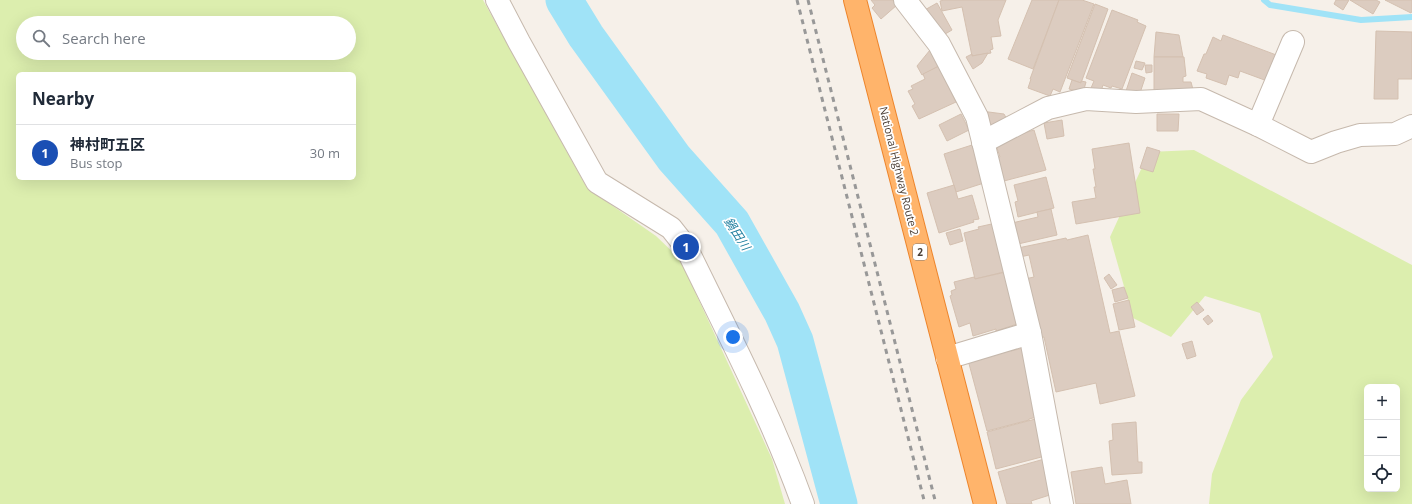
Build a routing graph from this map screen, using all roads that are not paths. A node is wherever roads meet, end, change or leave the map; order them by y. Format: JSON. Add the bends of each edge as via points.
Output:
{"nodes":[{"id":1,"x":497,"y":0,"type":"edge"},
{"id":2,"x":855,"y":0,"type":"edge"},
{"id":3,"x":905,"y":0,"type":"edge"},
{"id":4,"x":1293,"y":42,"type":"dead end"},
{"id":5,"x":1258,"y":125,"type":"junction"},
{"id":6,"x":1412,"y":126,"type":"edge"},
{"id":7,"x":983,"y":142,"type":"junction"},
{"id":8,"x":1030,"y":333,"type":"junction"},
{"id":9,"x":947,"y":358,"type":"junction"},
{"id":10,"x":803,"y":504,"type":"edge"},
{"id":11,"x":985,"y":504,"type":"edge"},
{"id":12,"x":1062,"y":504,"type":"edge"}],
"edges":[{"from":1,"to":10,"type":"street","via":[[597,182],[671,228],[686,247],[758,396]]},
{"from":2,"to":9,"type":"highway","name":"National Highway Route 2","number":"2"},
{"from":3,"to":7,"type":"street","via":[[939,44],[977,117]]},
{"from":4,"to":5,"type":"street"},
{"from":5,"to":6,"type":"street","via":[[1311,152],[1360,135],[1395,134]]},
{"from":5,"to":7,"type":"street","via":[[1201,99],[1136,102],[1086,99],[1048,108]]},
{"from":7,"to":8,"type":"street"},
{"from":8,"to":9,"type":"street"},
{"from":8,"to":12,"type":"street"},
{"from":9,"to":11,"type":"highway","name":"National Highway Route 2","number":"2"}]}
